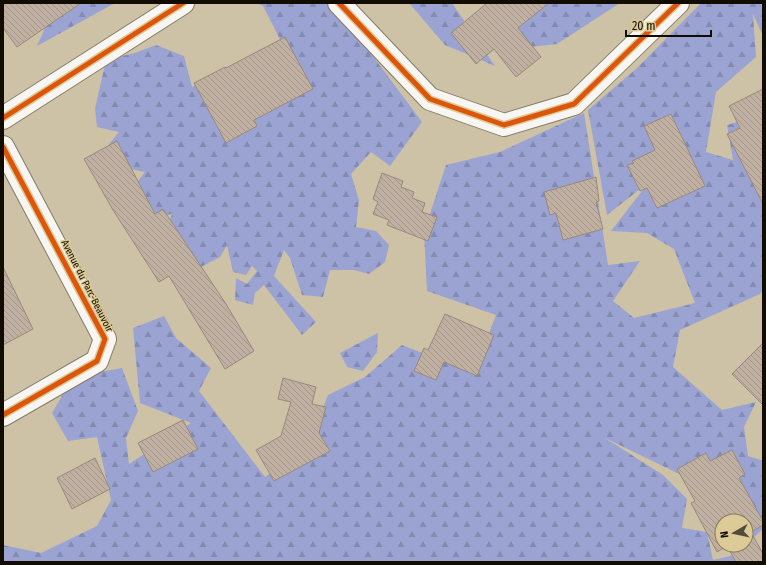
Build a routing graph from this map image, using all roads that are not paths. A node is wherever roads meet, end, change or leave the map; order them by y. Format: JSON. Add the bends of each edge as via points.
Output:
{"nodes":[{"id":1,"x":183,"y":3,"type":"edge"},
{"id":2,"x":339,"y":3,"type":"edge"},
{"id":3,"x":678,"y":3,"type":"edge"},
{"id":4,"x":3,"y":118,"type":"edge"},
{"id":5,"x":3,"y":147,"type":"edge"},
{"id":6,"x":3,"y":415,"type":"edge"}],
"edges":[{"from":1,"to":4,"type":"street"},
{"from":2,"to":3,"type":"street","via":[[430,99],[504,125],[574,104]]},
{"from":5,"to":6,"type":"street","name":"Avenue du Parc-Beauvoir","via":[[105,339],[96,361]]}]}
